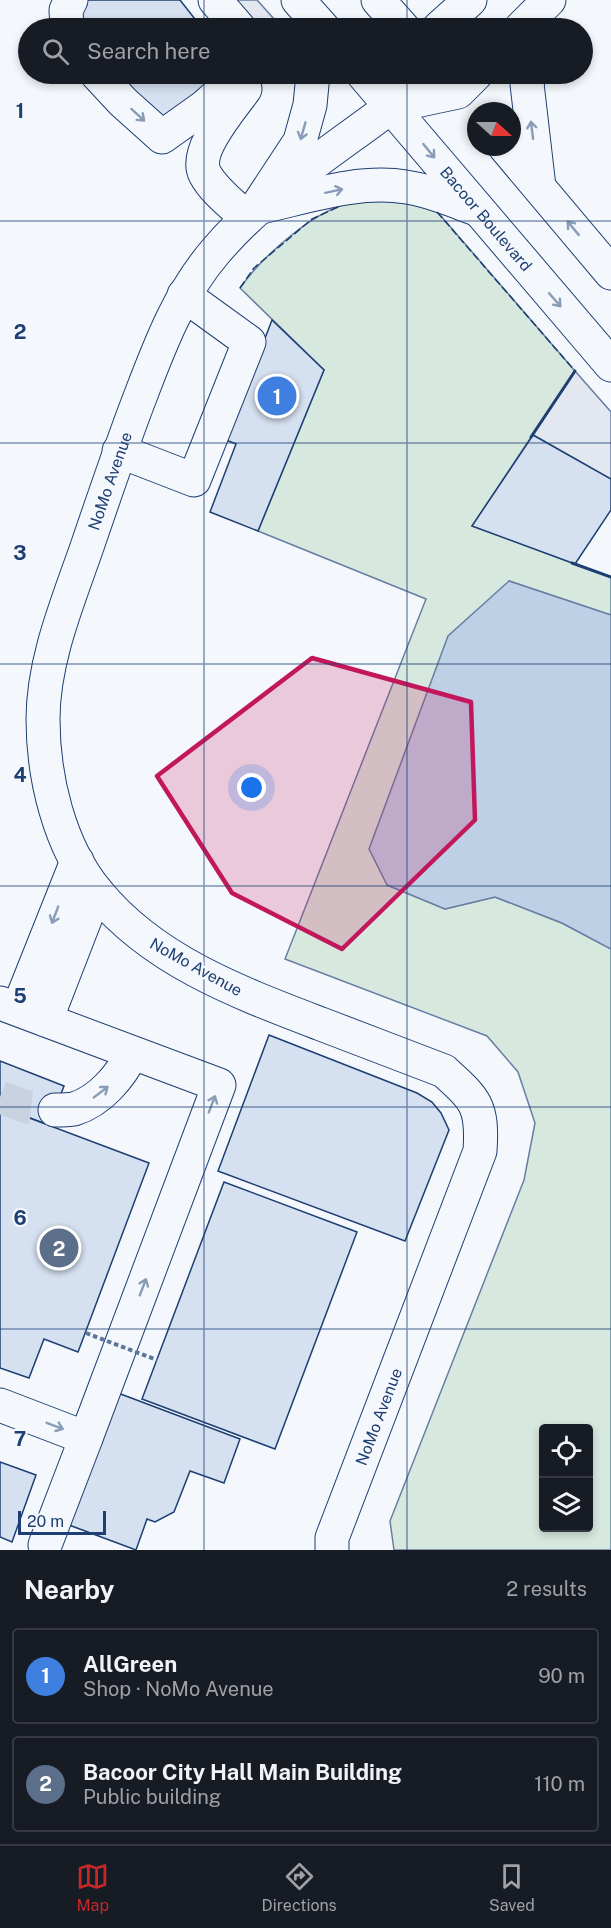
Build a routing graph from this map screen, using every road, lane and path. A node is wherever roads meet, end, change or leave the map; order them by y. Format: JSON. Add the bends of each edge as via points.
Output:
{"nodes":[{"id":1,"x":71,"y":0,"type":"edge"},
{"id":2,"x":215,"y":0,"type":"edge"},
{"id":3,"x":290,"y":0,"type":"edge"},
{"id":4,"x":298,"y":0,"type":"edge"},
{"id":5,"x":378,"y":0,"type":"edge"},
{"id":6,"x":470,"y":0,"type":"edge"},
{"id":7,"x":550,"y":0,"type":"edge"},
{"id":8,"x":66,"y":18,"type":"edge"},
{"id":9,"x":230,"y":18,"type":"edge"},
{"id":10,"x":298,"y":18,"type":"edge"},
{"id":11,"x":314,"y":18,"type":"edge"},
{"id":12,"x":394,"y":18,"type":"edge"},
{"id":13,"x":450,"y":18,"type":"edge"},
{"id":14,"x":531,"y":18,"type":"edge"},
{"id":15,"x":546,"y":18,"type":"edge"},
{"id":16,"x":106,"y":84,"type":"edge"},
{"id":17,"x":230,"y":84,"type":"edge"},
{"id":18,"x":248,"y":84,"type":"edge"},
{"id":19,"x":312,"y":84,"type":"edge"},
{"id":20,"x":372,"y":84,"type":"edge"},
{"id":21,"x":402,"y":84,"type":"edge"},
{"id":22,"x":527,"y":84,"type":"edge"},
{"id":23,"x":463,"y":88,"type":"edge"},
{"id":24,"x":392,"y":106,"type":"junction"},
{"id":25,"x":513,"y":156,"type":"edge"},
{"id":26,"x":539,"y":187,"type":"junction"},
{"id":27,"x":476,"y":209,"type":"junction"},
{"id":28,"x":251,"y":213,"type":"junction"},
{"id":29,"x":611,"y":273,"type":"edge"},
{"id":30,"x":184,"y":295,"type":"junction"},
{"id":31,"x":611,"y":365,"type":"edge"},
{"id":32,"x":119,"y":451,"type":"junction"},
{"id":33,"x":77,"y":861,"type":"junction"},
{"id":34,"x":96,"y":891,"type":"junction"},
{"id":35,"x":21,"y":1011,"type":"edge"},
{"id":36,"x":132,"y":1053,"type":"junction"},
{"id":37,"x":55,"y":1110,"type":"tunnel mouth"},
{"id":38,"x":86,"y":1333,"type":"dead end"},
{"id":39,"x":157,"y":1360,"type":"dead end"},
{"id":40,"x":0,"y":1405,"type":"edge"},
{"id":41,"x":86,"y":1438,"type":"junction"},
{"id":42,"x":45,"y":1545,"type":"dead end"},
{"id":43,"x":332,"y":1550,"type":"edge"}],
"edges":[{"from":1,"to":8,"type":"street"},
{"from":2,"to":9,"type":"street"},
{"from":3,"to":10,"type":"street"},
{"from":4,"to":11,"type":"street"},
{"from":5,"to":12,"type":"street"},
{"from":6,"to":13,"type":"street"},
{"from":7,"to":14,"type":"street"},
{"from":7,"to":15,"type":"street"},
{"from":16,"to":17,"type":"street","one_way":true,"via":[[162,137]]},
{"from":18,"to":28,"type":"street","via":[[210,138],[204,172],[220,193]]},
{"from":19,"to":28,"type":"street","one_way":true,"via":[[300,141]]},
{"from":20,"to":24,"type":"street","name":"Bacoor Boulevard"},
{"from":21,"to":24,"type":"street","name":"NoMo Avenue"},
{"from":26,"to":22,"type":"street","one_way":true},
{"from":23,"to":24,"type":"street","name":"NoMo Avenue"},
{"from":24,"to":27,"type":"street","name":"Bacoor Boulevard","one_way":true},
{"from":24,"to":28,"type":"street","name":"NoMo Avenue"},
{"from":25,"to":26,"type":"street"},
{"from":29,"to":26,"type":"street","one_way":true},
{"from":28,"to":27,"type":"street","one_way":true,"via":[[344,189],[381,185],[407,187]]},
{"from":27,"to":31,"type":"street","name":"Bacoor Boulevard","one_way":true},
{"from":28,"to":30,"type":"street","name":"NoMo Avenue","via":[[214,253]]},
{"from":30,"to":32,"type":"street","name":"NoMo Avenue"},
{"from":30,"to":32,"type":"street","via":[[249,342],[194,480]]},
{"from":32,"to":33,"type":"street","name":"NoMo Avenue","via":[[60,626],[48,672],[43,716],[50,789]]},
{"from":33,"to":34,"type":"street","name":"NoMo Avenue"},
{"from":33,"to":35,"type":"street","one_way":true},
{"from":34,"to":35,"type":"street"},
{"from":34,"to":43,"type":"street","name":"NoMo Avenue","via":[[140,936],[184,963],[282,1009],[444,1071],[471,1096],[482,1124],[480,1151],[332,1538]]},
{"from":35,"to":36,"type":"street"},
{"from":37,"to":36,"type":"street","one_way":true,"via":[[74,1109],[105,1092]]},
{"from":41,"to":36,"type":"street","one_way":true,"via":[[219,1085]]},
{"from":38,"to":39,"type":"path","bridge":true},
{"from":40,"to":41,"type":"street","one_way":true},
{"from":41,"to":42,"type":"street"}]}
